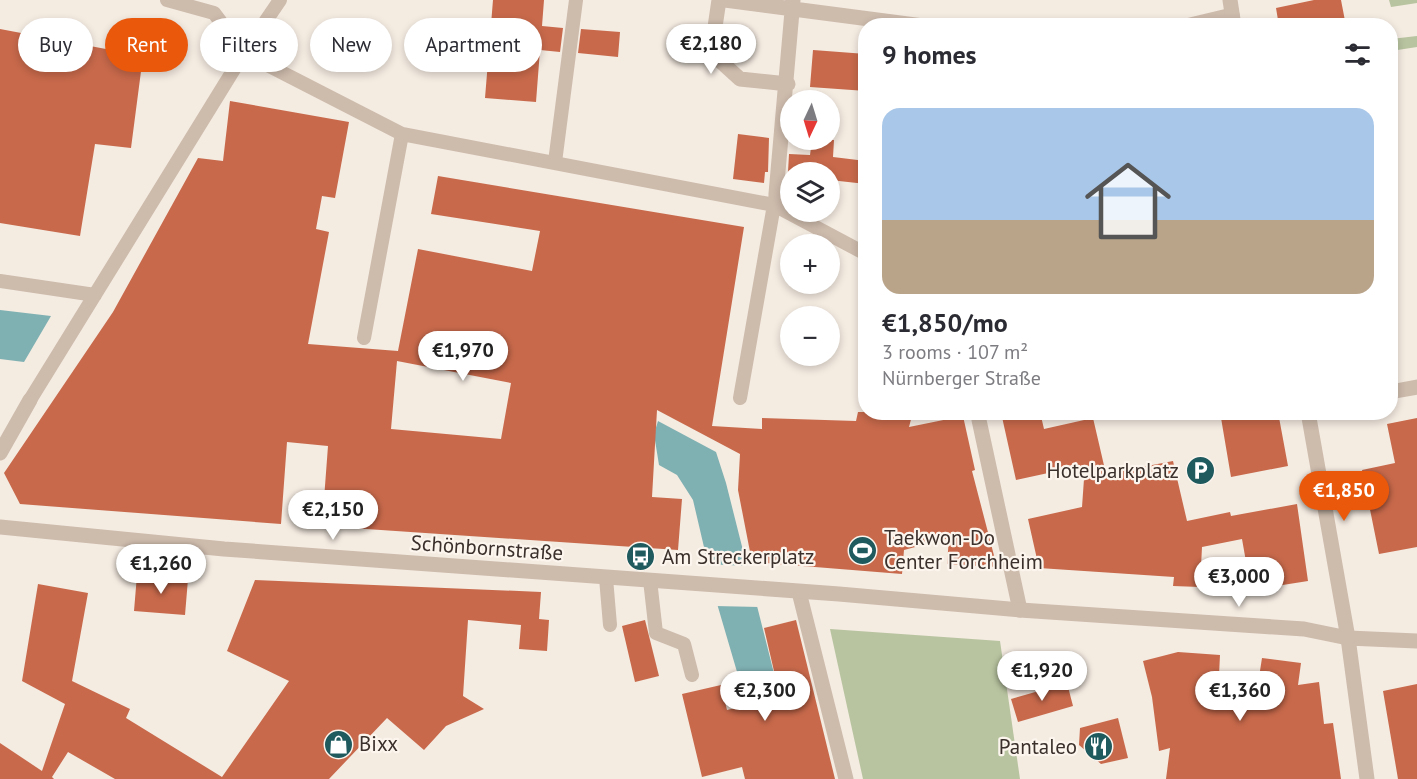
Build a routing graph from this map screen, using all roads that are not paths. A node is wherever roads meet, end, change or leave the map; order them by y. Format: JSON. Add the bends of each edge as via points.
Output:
{"nodes":[{"id":1,"x":166,"y":0,"type":"edge"},
{"id":2,"x":280,"y":0,"type":"edge"},
{"id":3,"x":576,"y":0,"type":"edge"},
{"id":4,"x":719,"y":0,"type":"edge"},
{"id":5,"x":725,"y":0,"type":"edge"},
{"id":6,"x":793,"y":5,"type":"edge"},
{"id":7,"x":1232,"y":14,"type":"edge"},
{"id":8,"x":218,"y":18,"type":"edge"},
{"id":9,"x":268,"y":18,"type":"edge"},
{"id":10,"x":873,"y":18,"type":"edge"},
{"id":11,"x":1217,"y":18,"type":"edge"},
{"id":12,"x":232,"y":72,"type":"edge"},
{"id":13,"x":281,"y":72,"type":"edge"},
{"id":14,"x":788,"y":84,"type":"junction"},
{"id":15,"x":402,"y":134,"type":"junction"},
{"id":16,"x":555,"y":162,"type":"junction"},
{"id":17,"x":775,"y":200,"type":"junction"},
{"id":18,"x":858,"y":249,"type":"edge"},
{"id":19,"x":0,"y":281,"type":"edge"},
{"id":20,"x":95,"y":295,"type":"junction"},
{"id":21,"x":364,"y":338,"type":"dead end"},
{"id":22,"x":1417,"y":387,"type":"edge"},
{"id":23,"x":1398,"y":391,"type":"edge"},
{"id":24,"x":740,"y":398,"type":"dead end"},
{"id":25,"x":30,"y":400,"type":"joint"},
{"id":26,"x":979,"y":420,"type":"edge"},
{"id":27,"x":1309,"y":420,"type":"edge"},
{"id":28,"x":0,"y":453,"type":"edge"},
{"id":29,"x":0,"y":527,"type":"edge"},
{"id":30,"x":606,"y":578,"type":"junction"},
{"id":31,"x":650,"y":580,"type":"junction"},
{"id":32,"x":799,"y":592,"type":"junction"},
{"id":33,"x":1020,"y":610,"type":"junction"},
{"id":34,"x":610,"y":625,"type":"dead end"},
{"id":35,"x":1348,"y":638,"type":"junction"},
{"id":36,"x":1417,"y":641,"type":"edge"},
{"id":37,"x":692,"y":675,"type":"dead end"},
{"id":38,"x":846,"y":779,"type":"edge"},
{"id":39,"x":1367,"y":779,"type":"edge"}],
"edges":[{"from":1,"to":8,"type":"lane","via":[[214,13]]},
{"from":2,"to":9,"type":"lane"},
{"from":3,"to":16,"type":"lane"},
{"from":4,"to":14,"type":"street","via":[[715,27],[718,59],[740,79]]},
{"from":5,"to":6,"type":"street"},
{"from":6,"to":10,"type":"street"},
{"from":6,"to":14,"type":"street"},
{"from":7,"to":11,"type":"street"},
{"from":12,"to":20,"type":"lane"},
{"from":13,"to":15,"type":"lane"},
{"from":14,"to":17,"type":"street"},
{"from":15,"to":16,"type":"lane"},
{"from":15,"to":21,"type":"lane"},
{"from":16,"to":17,"type":"lane"},
{"from":17,"to":18,"type":"lane"},
{"from":17,"to":24,"type":"lane"},
{"from":19,"to":20,"type":"lane"},
{"from":20,"to":25,"type":"lane"},
{"from":22,"to":23,"type":"street"},
{"from":25,"to":28,"type":"street"},
{"from":26,"to":33,"type":"street"},
{"from":27,"to":35,"type":"street"},
{"from":29,"to":30,"type":"street","name":"Schönbornstraße","via":[[224,549]]},
{"from":30,"to":31,"type":"street","name":"Schönbornstraße"},
{"from":30,"to":34,"type":"lane"},
{"from":31,"to":32,"type":"street","name":"Schönbornstraße"},
{"from":31,"to":37,"type":"lane","via":[[656,633],[684,644]]},
{"from":32,"to":33,"type":"street"},
{"from":32,"to":38,"type":"street"},
{"from":33,"to":35,"type":"street","via":[[1304,629]]},
{"from":35,"to":36,"type":"street"},
{"from":35,"to":39,"type":"street"}]}
